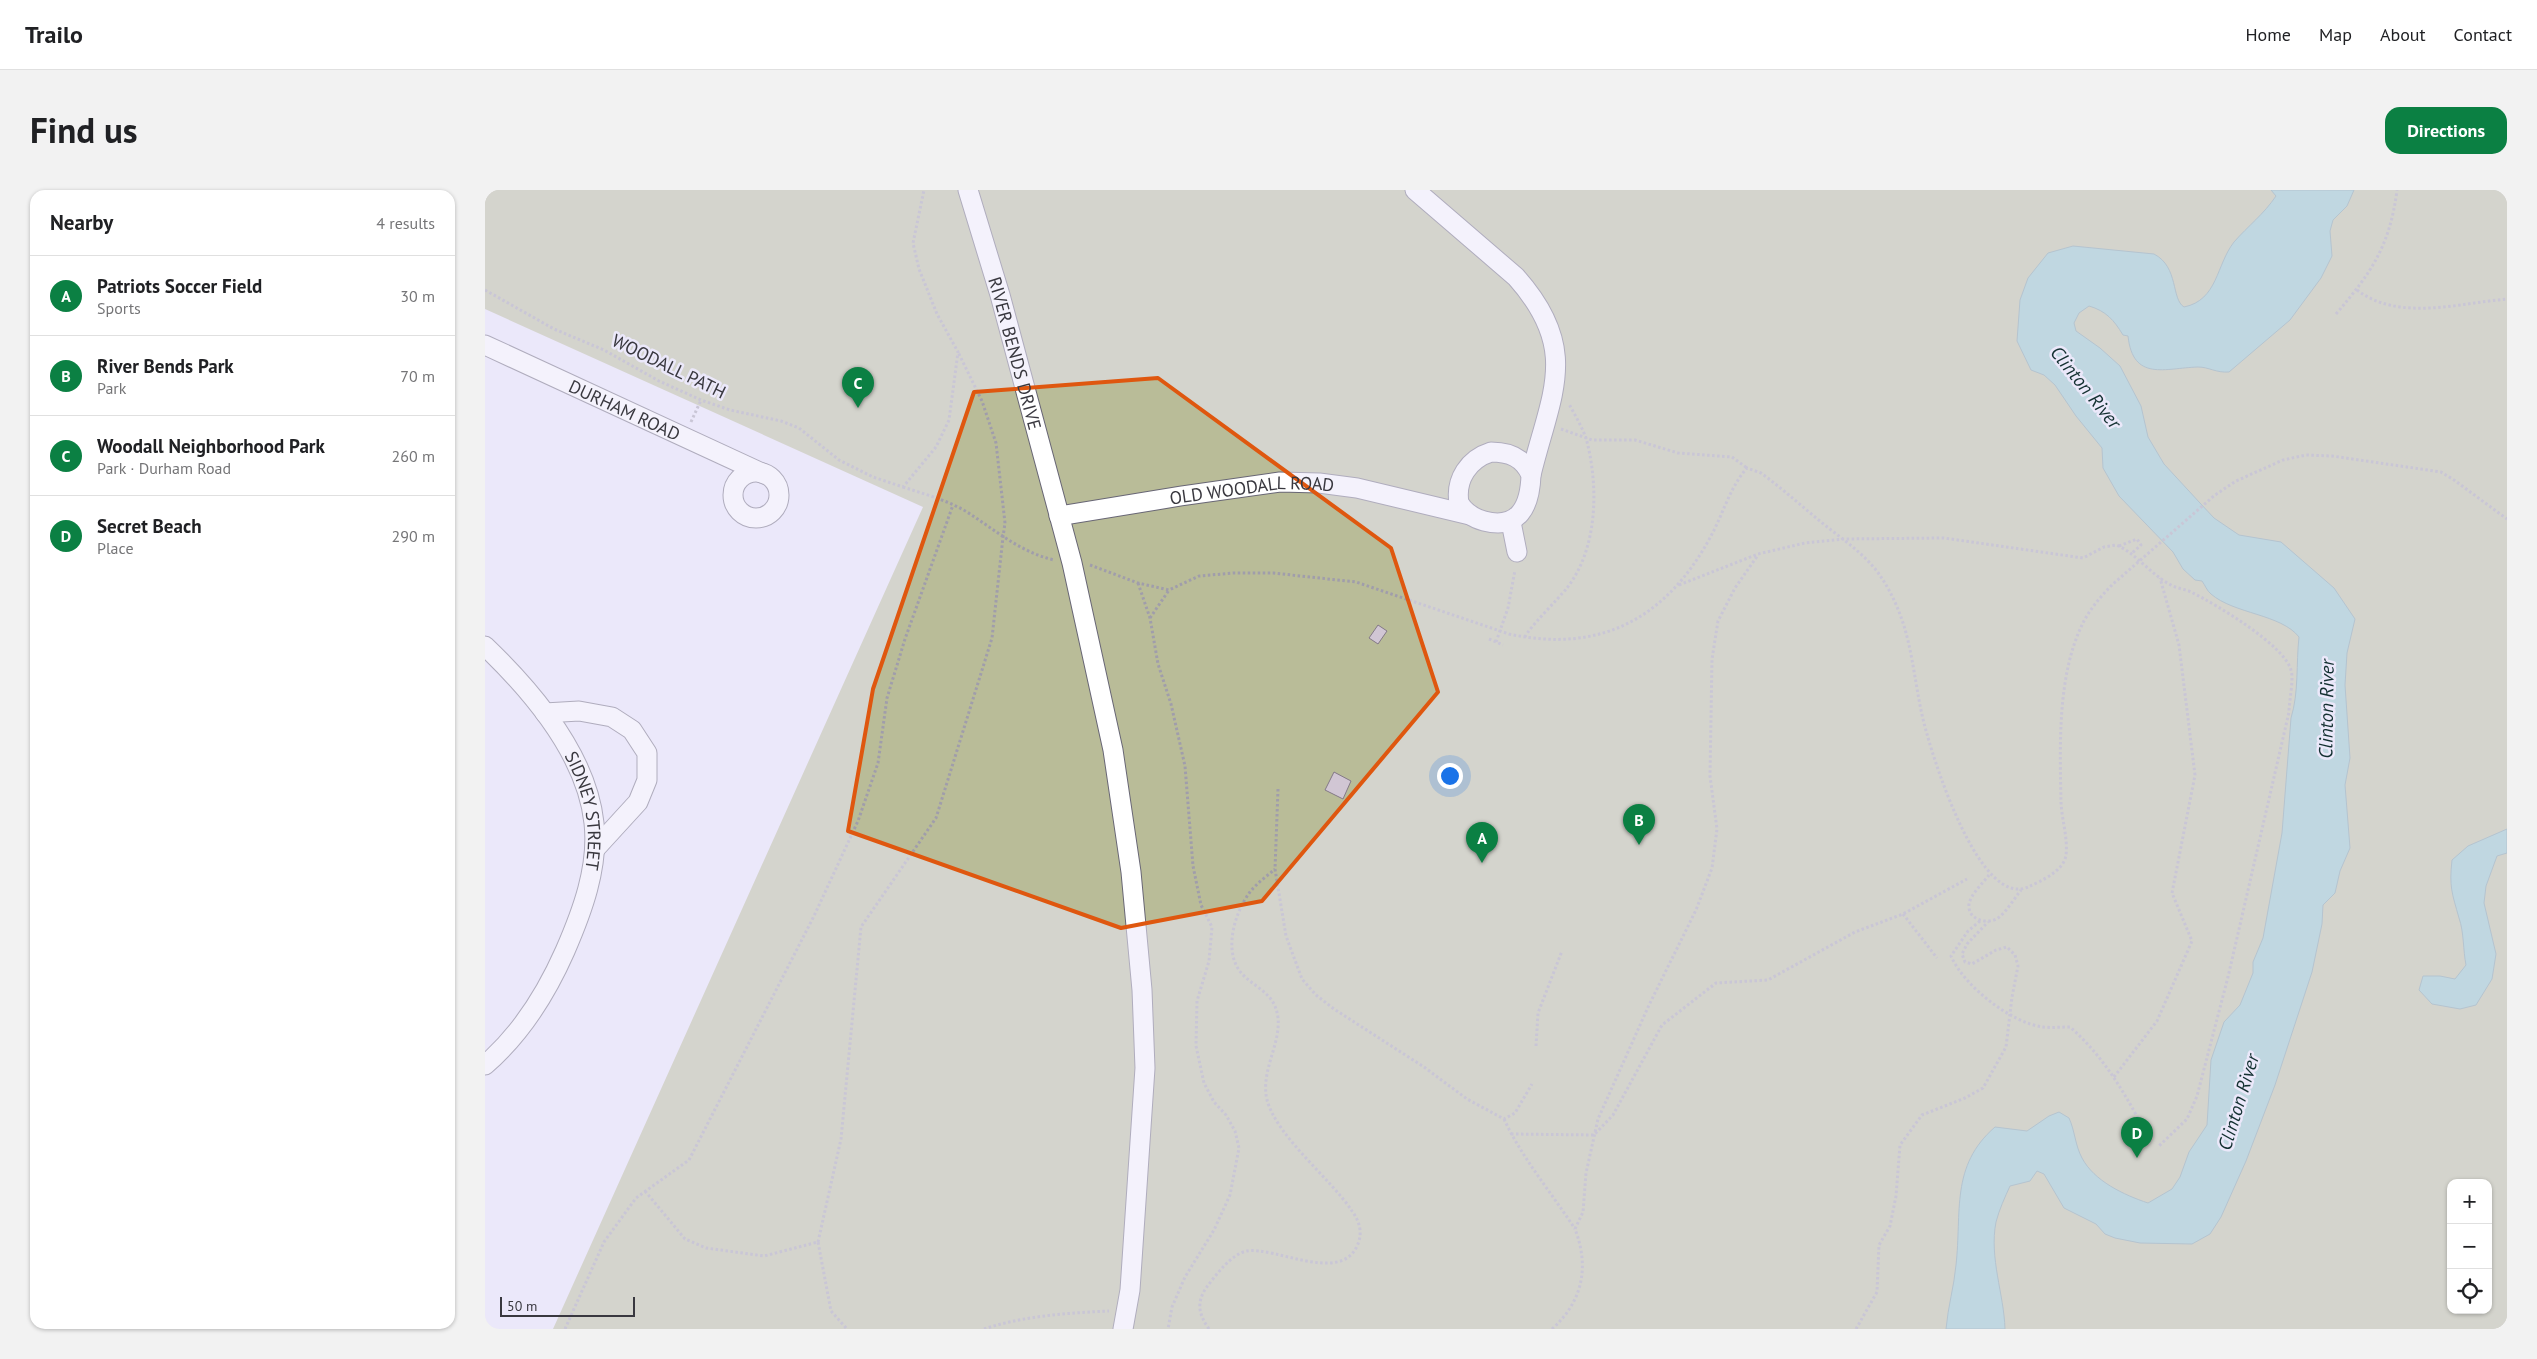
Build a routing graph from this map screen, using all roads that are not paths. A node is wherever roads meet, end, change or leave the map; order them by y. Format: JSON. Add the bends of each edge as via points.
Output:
{"nodes":[{"id":1,"x":968,"y":190,"type":"edge"},
{"id":2,"x":1415,"y":190,"type":"edge"},
{"id":3,"x":485,"y":345,"type":"edge"},
{"id":4,"x":1540,"y":445,"type":"junction"},
{"id":5,"x":1513,"y":455,"type":"junction"},
{"id":6,"x":730,"y":460,"type":"junction"},
{"id":7,"x":764,"y":474,"type":"junction"},
{"id":8,"x":1531,"y":475,"type":"junction"},
{"id":9,"x":1459,"y":492,"type":"junction"},
{"id":10,"x":734,"y":495,"type":"junction"},
{"id":11,"x":1443,"y":509,"type":"junction"},
{"id":12,"x":1470,"y":515,"type":"junction"},
{"id":13,"x":1059,"y":516,"type":"junction"},
{"id":14,"x":1511,"y":522,"type":"junction"},
{"id":15,"x":1517,"y":552,"type":"road end"},
{"id":16,"x":485,"y":646,"type":"edge"},
{"id":17,"x":545,"y":713,"type":"junction"},
{"id":18,"x":595,"y":849,"type":"junction"},
{"id":19,"x":485,"y":1065,"type":"edge"},
{"id":20,"x":1125,"y":1320,"type":"edge"}],
"edges":[{"from":1,"to":13,"type":"street","name":"RIVER BENDS DRIVE","via":[[1000,295]]},
{"from":2,"to":4,"type":"street","via":[[1516,277],[1529,291],[1546,321],[1556,358],[1555,388]]},
{"from":3,"to":6,"type":"street","name":"DURHAM ROAD","via":[[717,451]]},
{"from":4,"to":5,"type":"street","via":[[1527,454]]},
{"from":4,"to":8,"type":"street"},
{"from":5,"to":8,"type":"street","via":[[1523,461]]},
{"from":5,"to":9,"type":"street","via":[[1491,452],[1473,460],[1462,477]]},
{"from":6,"to":7,"type":"street","name":"DURHAM ROAD"},
{"from":6,"to":10,"type":"street"},
{"from":7,"to":10,"type":"street","via":[[743,476]]},
{"from":7,"to":10,"type":"street","via":[[771,477],[779,490],[777,505],[772,512],[751,517],[738,508]]},
{"from":8,"to":14,"type":"street","via":[[1525,505]]},
{"from":9,"to":11,"type":"street"},
{"from":9,"to":12,"type":"street","via":[[1459,503]]},
{"from":11,"to":12,"type":"street","name":"OLD WOODALL ROAD"},
{"from":11,"to":13,"type":"street","name":"OLD WOODALL ROAD","via":[[1357,488],[1280,482]]},
{"from":12,"to":14,"type":"street","name":"OLD WOODALL ROAD","via":[[1490,522]]},
{"from":13,"to":20,"type":"street","name":"RIVER BENDS DRIVE","via":[[1113,750],[1131,872],[1142,990],[1145,1068],[1130,1290]]},
{"from":14,"to":15,"type":"street"},
{"from":16,"to":17,"type":"street","name":"SIDNEY STREET"},
{"from":17,"to":18,"type":"street","name":"SIDNEY STREET","via":[[577,767],[591,801]]},
{"from":17,"to":18,"type":"street","via":[[579,710],[612,717],[632,730],[647,753],[647,780],[638,802]]},
{"from":18,"to":19,"type":"street","name":"SIDNEY STREET","via":[[585,897],[557,967],[524,1024]]}]}
